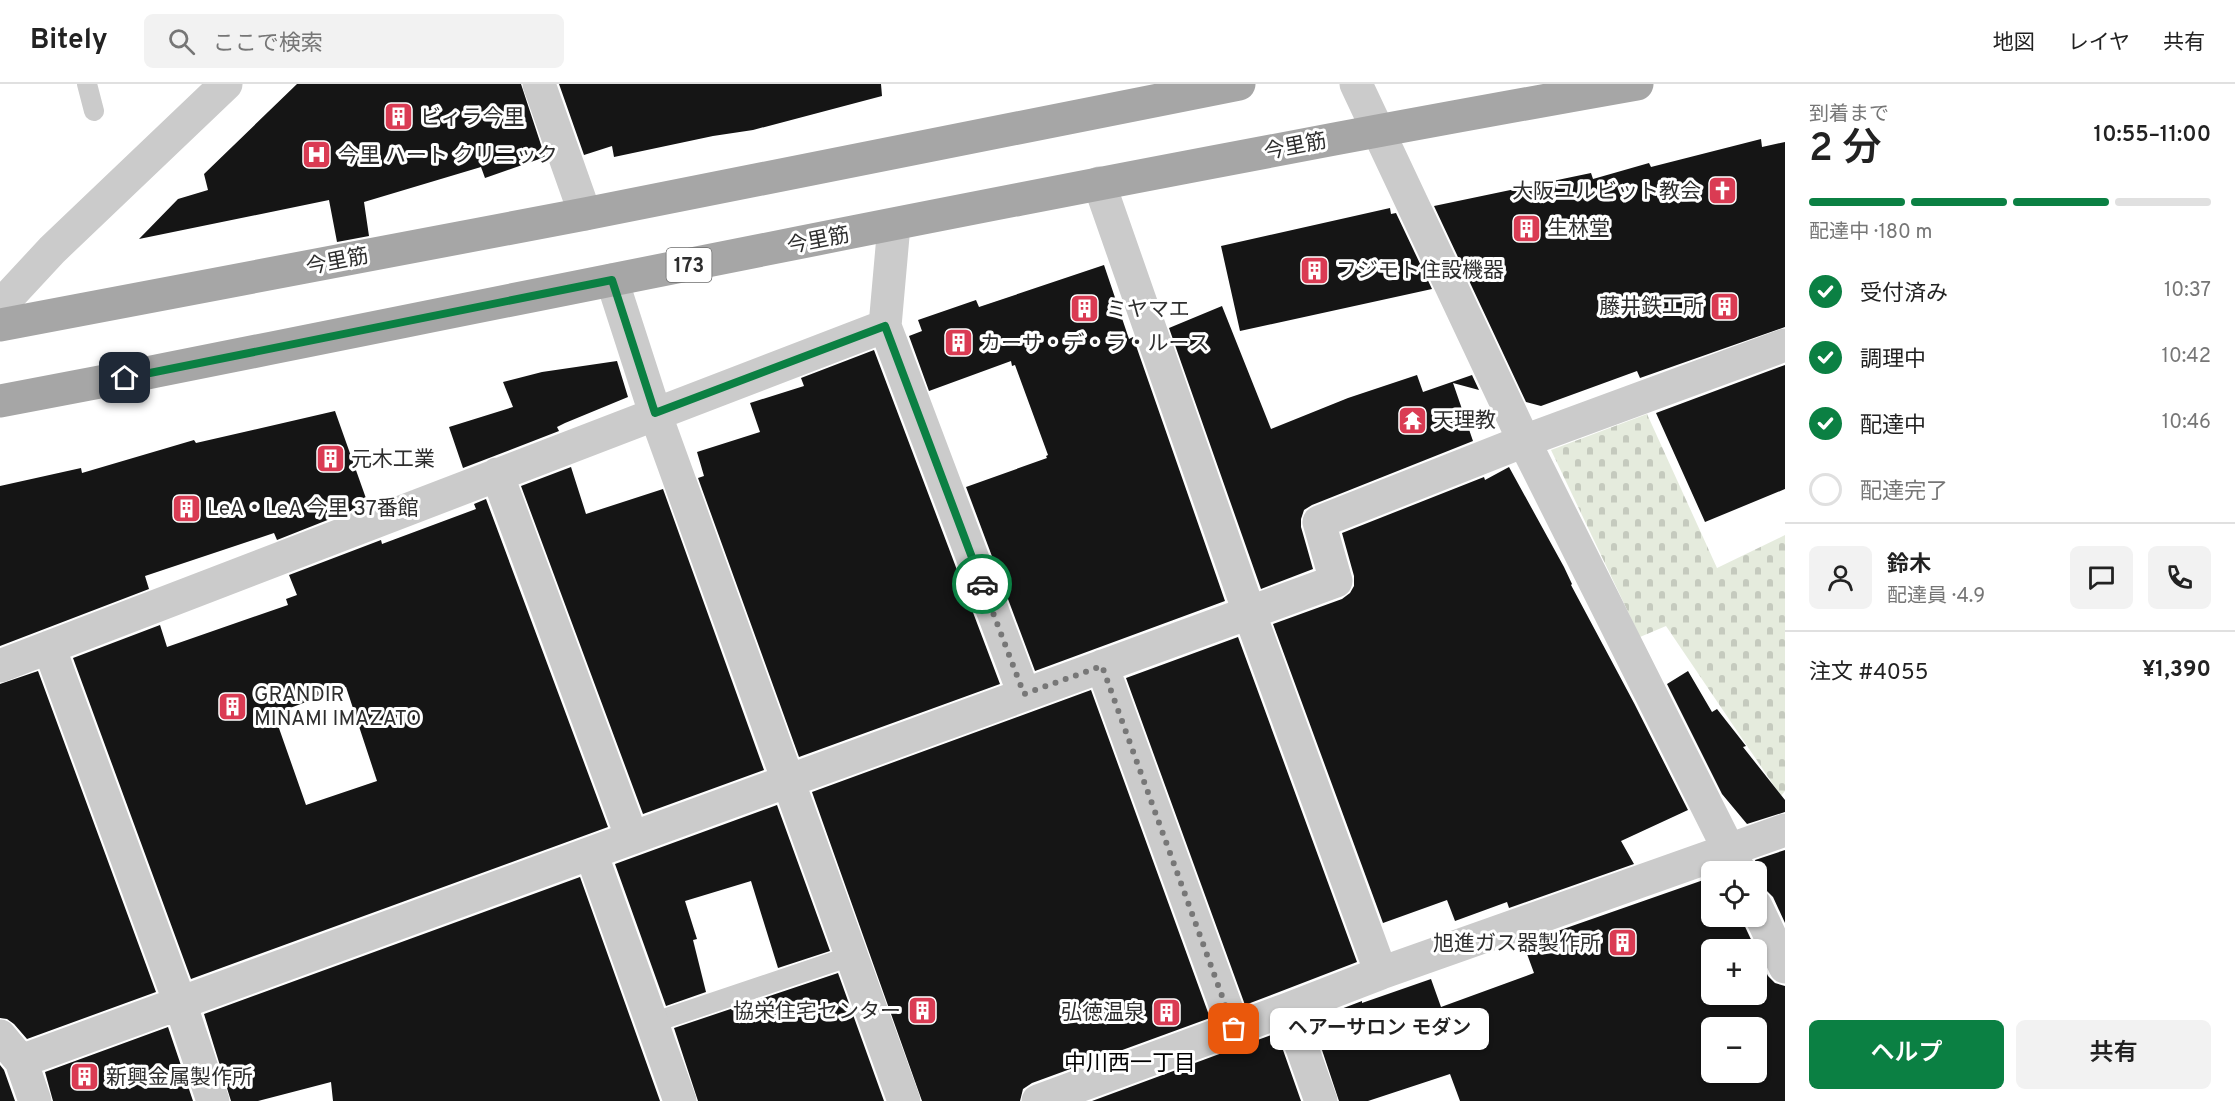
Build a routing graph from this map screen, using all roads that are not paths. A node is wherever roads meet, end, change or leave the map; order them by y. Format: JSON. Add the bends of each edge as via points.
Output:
{"nodes":[{"id":1,"x":87,"y":84,"type":"edge"},
{"id":2,"x":226,"y":84,"type":"edge"},
{"id":3,"x":539,"y":84,"type":"edge"},
{"id":4,"x":1239,"y":84,"type":"edge"},
{"id":5,"x":1356,"y":84,"type":"edge"},
{"id":6,"x":1637,"y":84,"type":"edge"},
{"id":7,"x":94,"y":111,"type":"dead end"},
{"id":8,"x":1377,"y":130,"type":"junction"},
{"id":9,"x":1098,"y":183,"type":"junction"},
{"id":10,"x":585,"y":214,"type":"junction"},
{"id":11,"x":894,"y":225,"type":"junction"},
{"id":12,"x":612,"y":280,"type":"junction"},
{"id":13,"x":0,"y":306,"type":"edge"},
{"id":14,"x":0,"y":325,"type":"edge"},
{"id":15,"x":885,"y":326,"type":"junction"},
{"id":16,"x":1785,"y":345,"type":"edge"},
{"id":17,"x":0,"y":400,"type":"edge"},
{"id":18,"x":655,"y":413,"type":"junction"},
{"id":19,"x":1524,"y":441,"type":"junction"},
{"id":20,"x":497,"y":474,"type":"junction"},
{"id":21,"x":1250,"y":612,"type":"junction"},
{"id":22,"x":49,"y":647,"type":"junction"},
{"id":23,"x":0,"y":666,"type":"edge"},
{"id":24,"x":1102,"y":666,"type":"junction"},
{"id":25,"x":1024,"y":694,"type":"junction"},
{"id":26,"x":787,"y":781,"type":"junction"},
{"id":27,"x":1785,"y":830,"type":"edge"},
{"id":28,"x":632,"y":838,"type":"junction"},
{"id":29,"x":591,"y":853,"type":"junction"},
{"id":30,"x":1735,"y":861,"type":"edge"},
{"id":31,"x":1701,"y":872,"type":"edge"},
{"id":32,"x":1766,"y":927,"type":"edge"},
{"id":33,"x":851,"y":956,"type":"junction"},
{"id":34,"x":1785,"y":966,"type":"edge"},
{"id":35,"x":1381,"y":973,"type":"junction"},
{"id":36,"x":180,"y":1003,"type":"junction"},
{"id":37,"x":1288,"y":1009,"type":"junction"},
{"id":38,"x":652,"y":1023,"type":"junction"},
{"id":39,"x":1234,"y":1029,"type":"junction"},
{"id":40,"x":0,"y":1036,"type":"edge"},
{"id":41,"x":21,"y":1061,"type":"junction"},
{"id":42,"x":35,"y":1101,"type":"edge"},
{"id":43,"x":213,"y":1101,"type":"edge"},
{"id":44,"x":680,"y":1101,"type":"edge"},
{"id":45,"x":904,"y":1101,"type":"edge"},
{"id":46,"x":1038,"y":1101,"type":"edge"},
{"id":47,"x":1322,"y":1101,"type":"edge"}],
"edges":[{"from":1,"to":7,"type":"lane"},
{"from":2,"to":13,"type":"street","via":[[52,250]]},
{"from":3,"to":10,"type":"street"},
{"from":4,"to":10,"type":"main road","name":"今里筋"},
{"from":5,"to":8,"type":"street"},
{"from":6,"to":8,"type":"main road","name":"今里筋","number":"173"},
{"from":8,"to":9,"type":"main road","name":"今里筋","number":"173"},
{"from":8,"to":19,"type":"street"},
{"from":9,"to":11,"type":"main road","name":"今里筋","number":"173"},
{"from":9,"to":21,"type":"street"},
{"from":10,"to":14,"type":"main road","name":"今里筋"},
{"from":11,"to":12,"type":"main road","name":"今里筋","number":"173"},
{"from":11,"to":15,"type":"street"},
{"from":12,"to":17,"type":"main road","name":"今里筋","number":"173"},
{"from":12,"to":18,"type":"street"},
{"from":15,"to":18,"type":"street"},
{"from":15,"to":25,"type":"street"},
{"from":16,"to":19,"type":"street"},
{"from":18,"to":20,"type":"street"},
{"from":18,"to":26,"type":"street"},
{"from":19,"to":21,"type":"street","via":[[1319,522],[1336,581]]},
{"from":19,"to":30,"type":"street"},
{"from":20,"to":22,"type":"street"},
{"from":20,"to":28,"type":"street"},
{"from":21,"to":24,"type":"street"},
{"from":21,"to":35,"type":"street"},
{"from":22,"to":23,"type":"street"},
{"from":22,"to":36,"type":"street"},
{"from":24,"to":25,"type":"street"},
{"from":24,"to":39,"type":"street"},
{"from":25,"to":26,"type":"street"},
{"from":26,"to":28,"type":"street"},
{"from":26,"to":33,"type":"street"},
{"from":27,"to":30,"type":"street"},
{"from":28,"to":29,"type":"street"},
{"from":29,"to":36,"type":"street"},
{"from":29,"to":38,"type":"street"},
{"from":31,"to":35,"type":"street"},
{"from":32,"to":34,"type":"street"},
{"from":33,"to":38,"type":"lane"},
{"from":33,"to":45,"type":"street"},
{"from":35,"to":37,"type":"street"},
{"from":36,"to":41,"type":"street"},
{"from":36,"to":43,"type":"street"},
{"from":37,"to":39,"type":"street"},
{"from":37,"to":47,"type":"street"},
{"from":38,"to":44,"type":"street"},
{"from":39,"to":46,"type":"street"},
{"from":40,"to":41,"type":"street"},
{"from":41,"to":42,"type":"street"}]}
